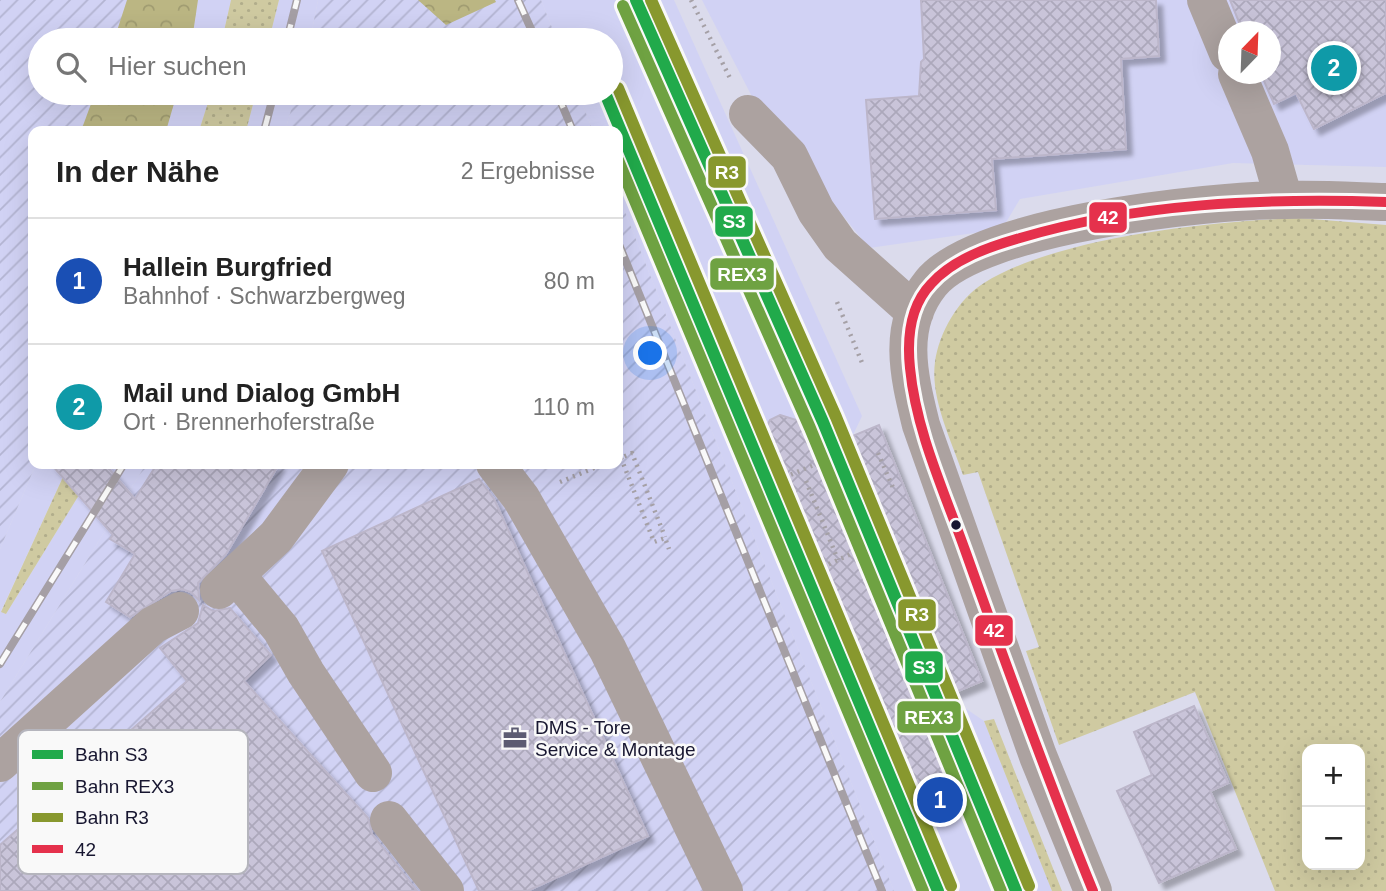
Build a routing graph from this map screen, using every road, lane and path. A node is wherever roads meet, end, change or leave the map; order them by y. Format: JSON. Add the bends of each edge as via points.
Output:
{"nodes":[{"id":1,"x":691,"y":0,"type":"edge"},
{"id":2,"x":1206,"y":0,"type":"edge"},
{"id":3,"x":1218,"y":29,"type":"edge"},
{"id":4,"x":1241,"y":84,"type":"edge"},
{"id":5,"x":748,"y":114,"type":"joint"},
{"id":6,"x":1284,"y":200,"type":"junction"},
{"id":7,"x":1386,"y":202,"type":"edge"},
{"id":8,"x":915,"y":312,"type":"junction"},
{"id":9,"x":623,"y":456,"type":"edge"},
{"id":10,"x":826,"y":460,"type":"dead end"},
{"id":11,"x":623,"y":467,"type":"edge"},
{"id":12,"x":326,"y":469,"type":"edge"},
{"id":13,"x":499,"y":469,"type":"edge"},
{"id":14,"x":778,"y":480,"type":"dead end"},
{"id":15,"x":806,"y":481,"type":"dead end"},
{"id":16,"x":665,"y":537,"type":"dead end"},
{"id":17,"x":669,"y":549,"type":"dead end"},
{"id":18,"x":862,"y":549,"type":"dead end"},
{"id":19,"x":838,"y":560,"type":"junction"},
{"id":20,"x":816,"y":570,"type":"dead end"},
{"id":21,"x":180,"y":611,"type":"dead end"},
{"id":22,"x":37,"y":730,"type":"edge"},
{"id":23,"x":18,"y":747,"type":"edge"},
{"id":24,"x":0,"y":763,"type":"edge"},
{"id":25,"x":373,"y":773,"type":"dead end"},
{"id":26,"x":389,"y":820,"type":"dead end"},
{"id":27,"x":444,"y":891,"type":"edge"},
{"id":28,"x":724,"y":891,"type":"edge"},
{"id":29,"x":1093,"y":891,"type":"edge"}],
"edges":[{"from":1,"to":5,"type":"path"},
{"from":2,"to":3,"type":"street"},
{"from":4,"to":6,"type":"street","via":[[1270,151]]},
{"from":5,"to":8,"type":"street","via":[[789,156],[816,211],[840,245]]},
{"from":6,"to":7,"type":"street"},
{"from":6,"to":8,"type":"street","via":[[1176,208],[1005,241],[960,258],[931,283]]},
{"from":8,"to":29,"type":"street","via":[[907,340],[909,377],[921,425],[1038,756]]},
{"from":9,"to":16,"type":"path","via":[[632,453]]},
{"from":10,"to":14,"type":"path"},
{"from":11,"to":17,"type":"path","via":[[654,541],[665,538]]},
{"from":12,"to":25,"type":"street","via":[[276,537],[227,584],[281,629]]},
{"from":13,"to":28,"type":"street","via":[[522,498],[608,650]]},
{"from":15,"to":19,"type":"path"},
{"from":18,"to":19,"type":"path"},
{"from":19,"to":20,"type":"path"},
{"from":21,"to":22,"type":"street","via":[[153,625]]},
{"from":23,"to":24,"type":"street"},
{"from":26,"to":27,"type":"street"}]}
